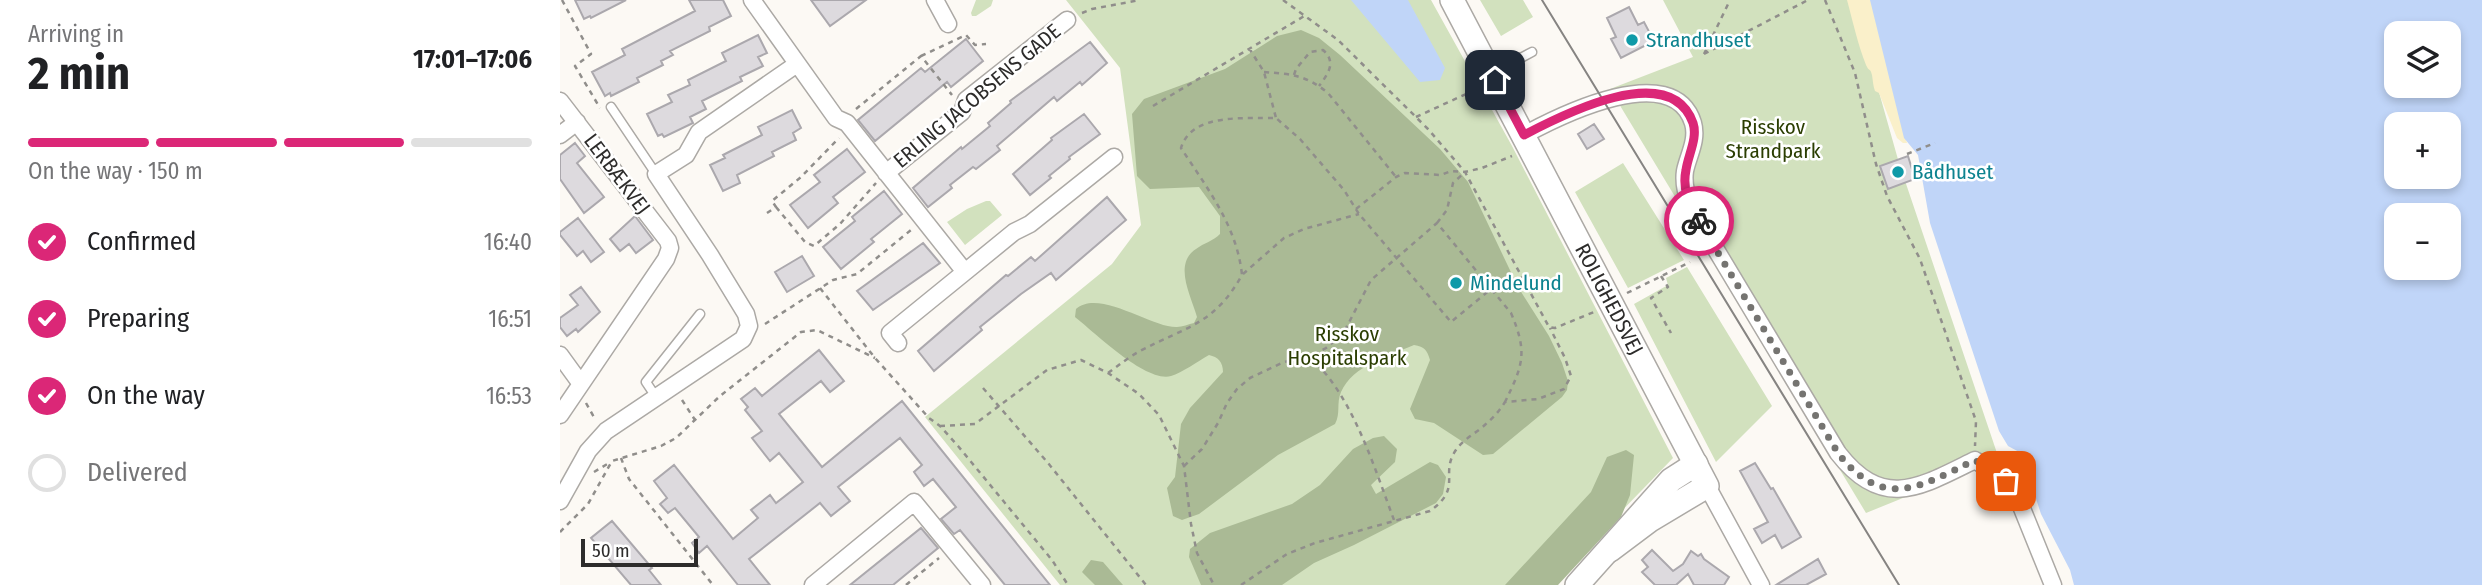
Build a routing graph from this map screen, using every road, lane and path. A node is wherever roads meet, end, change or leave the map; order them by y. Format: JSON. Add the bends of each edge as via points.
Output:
{"nodes":[{"id":1,"x":562,"y":0,"type":"edge"},
{"id":2,"x":752,"y":0,"type":"edge"},
{"id":3,"x":935,"y":0,"type":"edge"},
{"id":4,"x":1140,"y":0,"type":"edge"},
{"id":5,"x":1283,"y":0,"type":"edge"},
{"id":6,"x":1452,"y":0,"type":"edge"},
{"id":7,"x":1730,"y":0,"type":"edge"},
{"id":8,"x":1808,"y":0,"type":"edge"},
{"id":9,"x":1825,"y":0,"type":"edge"},
{"id":10,"x":1306,"y":15,"type":"junction"},
{"id":11,"x":1067,"y":19,"type":"joint"},
{"id":12,"x":948,"y":24,"type":"dead end"},
{"id":13,"x":986,"y":44,"type":"dead end"},
{"id":14,"x":1249,"y":48,"type":"junction"},
{"id":15,"x":1532,"y":52,"type":"dead end"},
{"id":16,"x":921,"y":56,"type":"dead end"},
{"id":17,"x":797,"y":64,"type":"junction"},
{"id":18,"x":1264,"y":72,"type":"junction"},
{"id":19,"x":1294,"y":75,"type":"junction"},
{"id":20,"x":1493,"y":77,"type":"junction"},
{"id":21,"x":1319,"y":86,"type":"junction"},
{"id":22,"x":560,"y":101,"type":"edge"},
{"id":23,"x":1153,"y":106,"type":"dead end"},
{"id":24,"x":611,"y":107,"type":"joint"},
{"id":25,"x":1416,"y":117,"type":"junction"},
{"id":26,"x":1276,"y":118,"type":"junction"},
{"id":27,"x":577,"y":122,"type":"junction"},
{"id":28,"x":560,"y":135,"type":"edge"},
{"id":29,"x":1527,"y":141,"type":"junction"},
{"id":30,"x":1936,"y":144,"type":"dead end"},
{"id":31,"x":1907,"y":154,"type":"dead end"},
{"id":32,"x":1114,"y":157,"type":"dead end"},
{"id":33,"x":1465,"y":172,"type":"junction"},
{"id":34,"x":886,"y":173,"type":"junction"},
{"id":35,"x":656,"y":174,"type":"junction"},
{"id":36,"x":1396,"y":177,"type":"junction"},
{"id":37,"x":776,"y":206,"type":"dead end"},
{"id":38,"x":1356,"y":209,"type":"junction"},
{"id":39,"x":1359,"y":214,"type":"junction"},
{"id":40,"x":924,"y":220,"type":"junction"},
{"id":41,"x":1437,"y":223,"type":"junction"},
{"id":42,"x":1396,"y":257,"type":"junction"},
{"id":43,"x":1690,"y":261,"type":"dead end"},
{"id":44,"x":965,"y":272,"type":"junction"},
{"id":45,"x":1242,"y":275,"type":"junction"},
{"id":46,"x":1661,"y":276,"type":"junction"},
{"id":47,"x":820,"y":288,"type":"junction"},
{"id":48,"x":1491,"y":289,"type":"junction"},
{"id":49,"x":1610,"y":301,"type":"junction"},
{"id":50,"x":701,"y":314,"type":"dead end"},
{"id":51,"x":1549,"y":327,"type":"junction"},
{"id":52,"x":747,"y":331,"type":"junction"},
{"id":53,"x":1671,"y":333,"type":"dead end"},
{"id":54,"x":898,"y":343,"type":"dead end"},
{"id":55,"x":560,"y":355,"type":"edge"},
{"id":56,"x":1310,"y":357,"type":"junction"},
{"id":57,"x":875,"y":358,"type":"junction"},
{"id":58,"x":1108,"y":373,"type":"junction"},
{"id":59,"x":580,"y":386,"type":"junction"},
{"id":60,"x":983,"y":388,"type":"dead end"},
{"id":61,"x":656,"y":397,"type":"junction"},
{"id":62,"x":1505,"y":402,"type":"junction"},
{"id":63,"x":686,"y":406,"type":"dead end"},
{"id":64,"x":999,"y":407,"type":"junction"},
{"id":65,"x":560,"y":415,"type":"edge"},
{"id":66,"x":695,"y":420,"type":"junction"},
{"id":67,"x":940,"y":426,"type":"junction"},
{"id":68,"x":603,"y":434,"type":"junction"},
{"id":69,"x":621,"y":458,"type":"junction"},
{"id":70,"x":1975,"y":460,"type":"junction"},
{"id":71,"x":1696,"y":464,"type":"junction"},
{"id":72,"x":1184,"y":466,"type":"junction"},
{"id":73,"x":1707,"y":486,"type":"junction"},
{"id":74,"x":560,"y":502,"type":"edge"},
{"id":75,"x":1394,"y":521,"type":"junction"},
{"id":76,"x":560,"y":532,"type":"edge"},
{"id":77,"x":952,"y":548,"type":"junction"},
{"id":78,"x":1610,"y":550,"type":"junction"},
{"id":79,"x":713,"y":585,"type":"edge"},
{"id":80,"x":813,"y":585,"type":"edge"},
{"id":81,"x":906,"y":585,"type":"edge"},
{"id":82,"x":982,"y":585,"type":"edge"},
{"id":83,"x":1068,"y":585,"type":"edge"},
{"id":84,"x":1146,"y":585,"type":"edge"},
{"id":85,"x":1214,"y":585,"type":"edge"},
{"id":86,"x":1241,"y":585,"type":"edge"},
{"id":87,"x":1577,"y":585,"type":"edge"},
{"id":88,"x":1760,"y":585,"type":"edge"},
{"id":89,"x":2053,"y":585,"type":"edge"}],
"edges":[{"from":1,"to":24,"type":"path","via":[[591,54],[575,66],[601,110],[610,103]]},
{"from":2,"to":17,"type":"street","name":"ERLING JACOBSENS GADE"},
{"from":3,"to":12,"type":"street"},
{"from":4,"to":11,"type":"path"},
{"from":5,"to":10,"type":"path"},
{"from":6,"to":20,"type":"street","name":"ROLIGHEDSVEJ"},
{"from":7,"to":8,"type":"path","via":[[1704,54]]},
{"from":9,"to":70,"type":"path","via":[[1856,73],[1876,164],[1920,259],[1976,421]]},
{"from":10,"to":14,"type":"path"},
{"from":10,"to":25,"type":"path"},
{"from":11,"to":34,"type":"street","name":"ERLING JACOBSENS GADE","via":[[966,100],[962,111]]},
{"from":13,"to":16,"type":"path","via":[[975,45],[966,36]]},
{"from":14,"to":18,"type":"path"},
{"from":14,"to":23,"type":"path"},
{"from":15,"to":20,"type":"lane"},
{"from":17,"to":34,"type":"street","name":"ERLING JACOBSENS GADE","via":[[836,118],[847,124]]},
{"from":17,"to":35,"type":"street","via":[[699,132],[686,155]]},
{"from":18,"to":19,"type":"path"},
{"from":18,"to":26,"type":"path"},
{"from":19,"to":21,"type":"path"},
{"from":19,"to":21,"type":"path","via":[[1310,52],[1323,50],[1331,66]]},
{"from":20,"to":25,"type":"path"},
{"from":20,"to":29,"type":"street","name":"ROLIGHEDSVEJ"},
{"from":21,"to":36,"type":"path"},
{"from":22,"to":27,"type":"street","name":"LERBÆKVEJ"},
{"from":24,"to":35,"type":"lane"},
{"from":25,"to":33,"type":"path"},
{"from":26,"to":38,"type":"path","via":[[1300,139]]},
{"from":26,"to":45,"type":"path","via":[[1216,121],[1196,128],[1184,138],[1181,148],[1236,239]]},
{"from":27,"to":28,"type":"street"},
{"from":27,"to":59,"type":"street","name":"LERBÆKVEJ","via":[[670,248]]},
{"from":29,"to":33,"type":"path","via":[[1482,168]]},
{"from":29,"to":49,"type":"street","name":"ROLIGHEDSVEJ"},
{"from":29,"to":70,"type":"street","via":[[1585,108],[1628,94],[1648,92],[1679,102],[1693,123],[1694,141],[1685,172],[1691,208],[1849,467],[1873,485],[1911,488]]},
{"from":30,"to":31,"type":"path"},
{"from":32,"to":44,"type":"street"},
{"from":33,"to":36,"type":"path"},
{"from":33,"to":41,"type":"path","via":[[1453,184],[1447,210]]},
{"from":33,"to":51,"type":"path"},
{"from":34,"to":37,"type":"path","via":[[814,246],[805,242]]},
{"from":34,"to":40,"type":"street","name":"ERLING JACOBSENS GADE"},
{"from":35,"to":52,"type":"street","via":[[746,314]]},
{"from":36,"to":38,"type":"path"},
{"from":38,"to":39,"type":"path"},
{"from":39,"to":42,"type":"path"},
{"from":39,"to":45,"type":"path","via":[[1284,239]]},
{"from":40,"to":44,"type":"street","name":"ERLING JACOBSENS GADE"},
{"from":40,"to":47,"type":"path","via":[[857,274]]},
{"from":41,"to":42,"type":"path"},
{"from":41,"to":48,"type":"path"},
{"from":42,"to":48,"type":"path","via":[[1451,322]]},
{"from":42,"to":56,"type":"path","via":[[1371,280],[1343,334]]},
{"from":43,"to":46,"type":"path"},
{"from":44,"to":54,"type":"street","via":[[890,333]]},
{"from":45,"to":58,"type":"path","via":[[1206,320],[1136,353]]},
{"from":46,"to":49,"type":"path"},
{"from":46,"to":53,"type":"path","via":[[1668,287],[1651,298]]},
{"from":47,"to":52,"type":"path","via":[[755,331]]},
{"from":47,"to":57,"type":"path"},
{"from":48,"to":62,"type":"path","via":[[1511,313],[1523,350]]},
{"from":49,"to":51,"type":"path","via":[[1593,313]]},
{"from":49,"to":71,"type":"street","name":"ROLIGHEDSVEJ"},
{"from":50,"to":61,"type":"lane","via":[[646,382]]},
{"from":51,"to":62,"type":"path","via":[[1571,376],[1564,389],[1538,399]]},
{"from":52,"to":61,"type":"street","via":[[743,339]]},
{"from":55,"to":59,"type":"street"},
{"from":56,"to":72,"type":"path","via":[[1284,362],[1244,384],[1227,403],[1202,449]]},
{"from":56,"to":75,"type":"path","via":[[1349,409]]},
{"from":57,"to":66,"type":"path","via":[[817,330],[801,332]]},
{"from":57,"to":67,"type":"path"},
{"from":58,"to":64,"type":"path","via":[[1081,360],[1047,370]]},
{"from":58,"to":72,"type":"path","via":[[1159,415]]},
{"from":59,"to":65,"type":"street"},
{"from":59,"to":68,"type":"path"},
{"from":60,"to":64,"type":"path"},
{"from":61,"to":68,"type":"street"},
{"from":62,"to":75,"type":"path","via":[[1458,446],[1452,456],[1449,490],[1440,504],[1430,512]]},
{"from":63,"to":66,"type":"path"},
{"from":64,"to":67,"type":"path","via":[[975,424]]},
{"from":64,"to":84,"type":"path"},
{"from":66,"to":69,"type":"path","via":[[661,446]]},
{"from":67,"to":83,"type":"path"},
{"from":68,"to":74,"type":"street","via":[[588,451]]},
{"from":69,"to":76,"type":"path","via":[[612,461],[588,503]]},
{"from":69,"to":79,"type":"path","via":[[629,479]]},
{"from":70,"to":89,"type":"street","via":[[2006,481],[2019,501]]},
{"from":71,"to":73,"type":"street","name":"ROLIGHEDSVEJ"},
{"from":71,"to":78,"type":"street","via":[[1671,480]]},
{"from":72,"to":85,"type":"path","via":[[1197,553]]},
{"from":73,"to":78,"type":"street"},
{"from":73,"to":88,"type":"street"},
{"from":75,"to":86,"type":"path","via":[[1287,554]]},
{"from":77,"to":80,"type":"street","via":[[914,502]]},
{"from":77,"to":81,"type":"path"},
{"from":77,"to":82,"type":"street"},
{"from":78,"to":87,"type":"street"}]}
